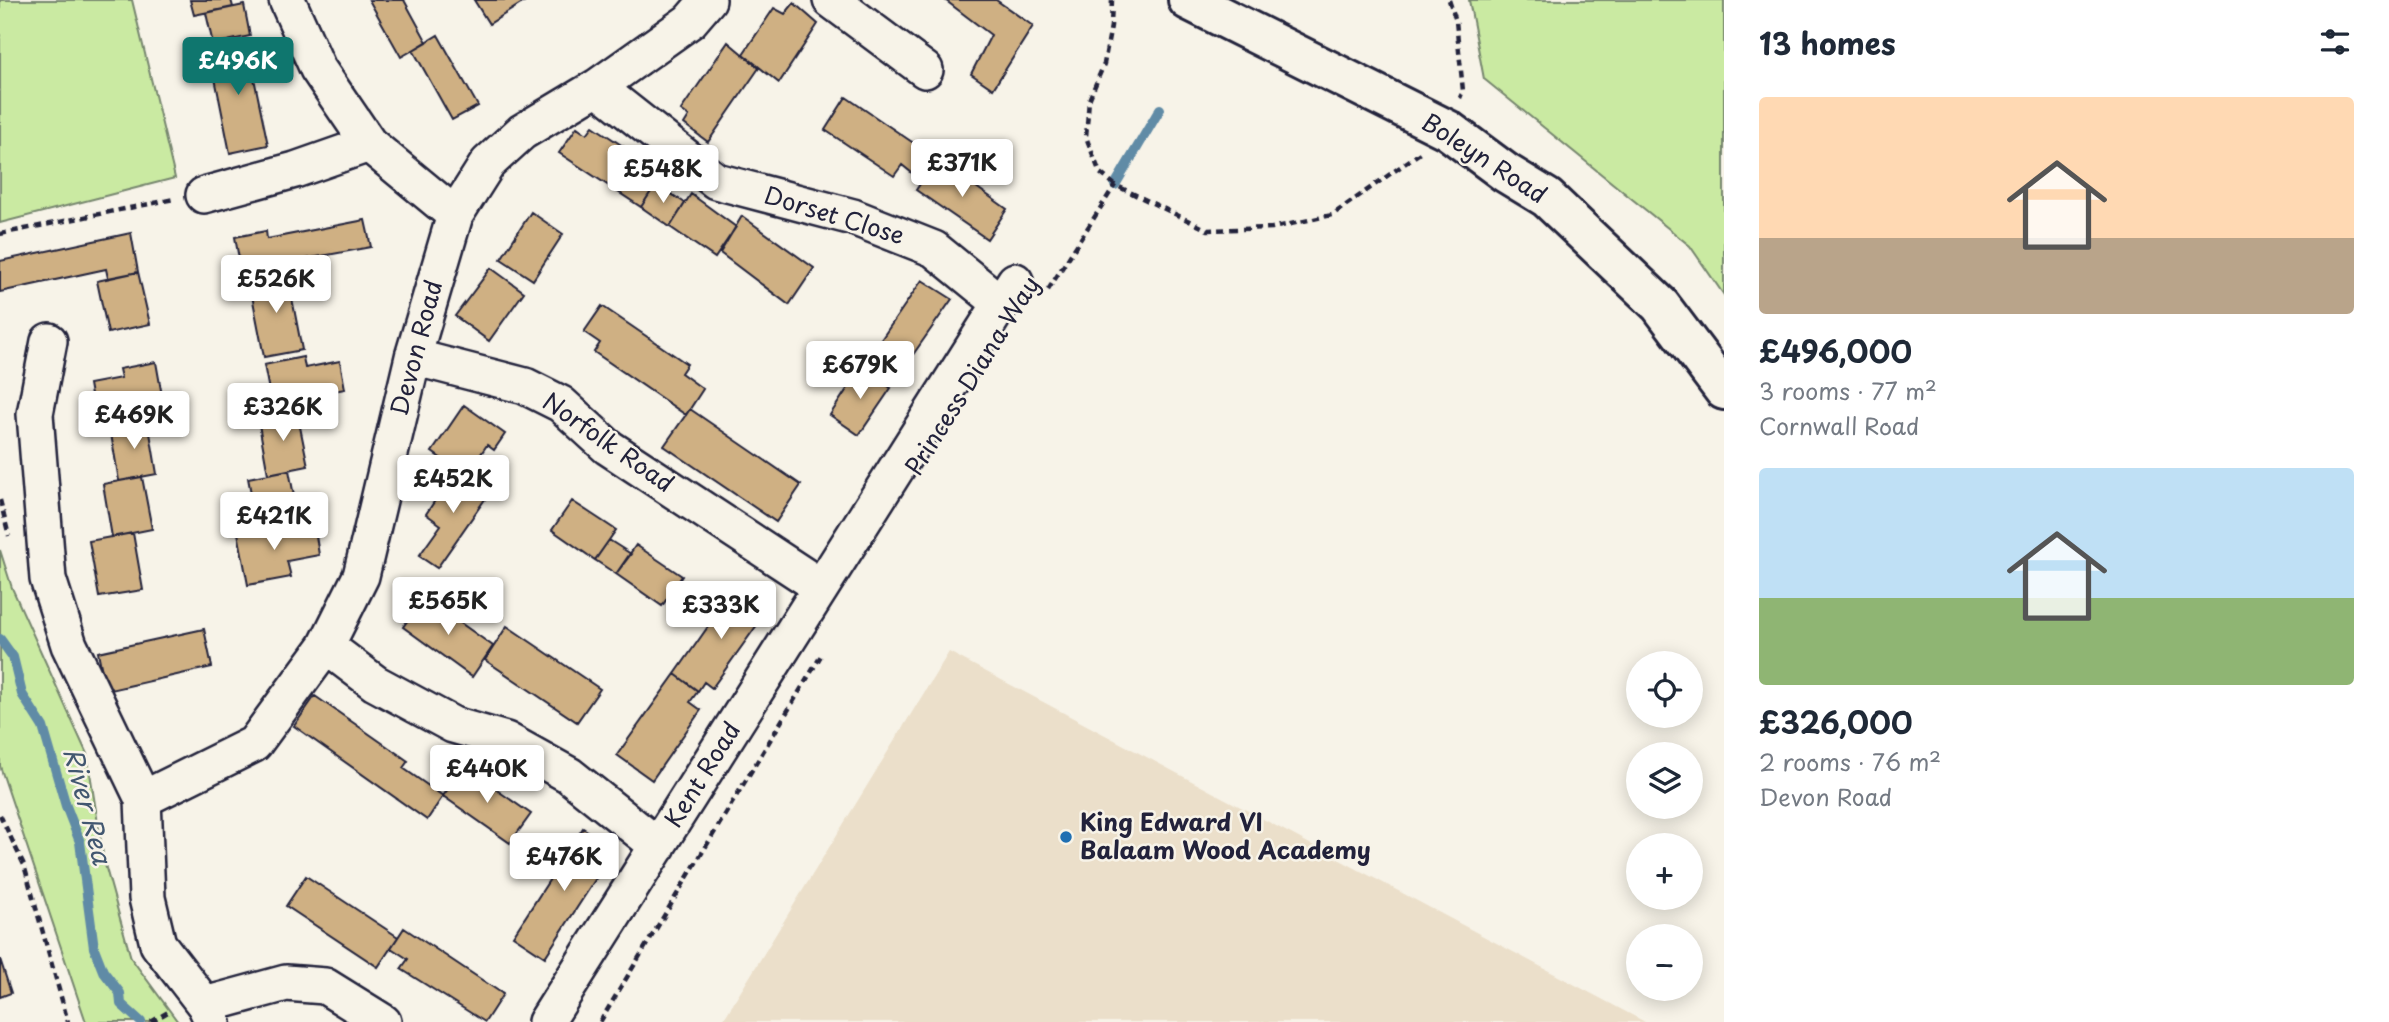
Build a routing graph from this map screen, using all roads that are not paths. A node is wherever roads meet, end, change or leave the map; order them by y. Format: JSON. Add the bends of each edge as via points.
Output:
{"nodes":[{"id":1,"x":287,"y":0,"type":"edge"},
{"id":2,"x":708,"y":0,"type":"edge"},
{"id":3,"x":831,"y":0,"type":"edge"},
{"id":4,"x":1188,"y":0,"type":"edge"},
{"id":5,"x":925,"y":70,"type":"dead end"},
{"id":6,"x":597,"y":87,"type":"junction"},
{"id":7,"x":369,"y":144,"type":"junction"},
{"id":8,"x":204,"y":195,"type":"road end"},
{"id":9,"x":455,"y":215,"type":"junction"},
{"id":10,"x":49,"y":341,"type":"dead end"},
{"id":11,"x":413,"y":357,"type":"junction"},
{"id":12,"x":1724,"y":390,"type":"edge"},
{"id":13,"x":821,"y":587,"type":"junction"},
{"id":14,"x":326,"y":646,"type":"junction"},
{"id":15,"x":143,"y":799,"type":"junction"},
{"id":16,"x":658,"y":846,"type":"junction"},
{"id":17,"x":209,"y":1013,"type":"edge"},
{"id":18,"x":383,"y":1022,"type":"edge"},
{"id":19,"x":547,"y":1022,"type":"edge"}],
"edges":[{"from":1,"to":7,"type":"street","via":[[318,68]]},
{"from":2,"to":6,"type":"street","name":"Devon Road","via":[[690,21]]},
{"from":3,"to":5,"type":"street"},
{"from":4,"to":12,"type":"street","name":"Boleyn Road","via":[[1448,130],[1546,198],[1660,305]]},
{"from":6,"to":9,"type":"street","name":"Devon Road","via":[[522,132],[488,163]]},
{"from":6,"to":13,"type":"street","name":"Dorset Close","via":[[716,181],[853,217],[934,249],[1018,295],[884,487]]},
{"from":7,"to":8,"type":"street"},
{"from":7,"to":9,"type":"street"},
{"from":9,"to":11,"type":"street","name":"Devon Road"},
{"from":10,"to":15,"type":"street","via":[[35,414],[48,579],[69,645]]},
{"from":11,"to":13,"type":"street","name":"Norfolk Road","via":[[525,386],[561,404],[608,447]]},
{"from":11,"to":14,"type":"street","name":"Devon Road","via":[[360,576]]},
{"from":13,"to":16,"type":"street","name":"Kent Road"},
{"from":14,"to":15,"type":"street","name":"Devon Road","via":[[254,744]]},
{"from":14,"to":16,"type":"street","name":"Kent Road","via":[[375,683],[453,725],[506,740],[569,775]]},
{"from":15,"to":17,"type":"street","via":[[147,898],[158,944]]},
{"from":16,"to":19,"type":"street","name":"Kent Road"},
{"from":17,"to":18,"type":"street","via":[[286,983],[325,986]]}]}
